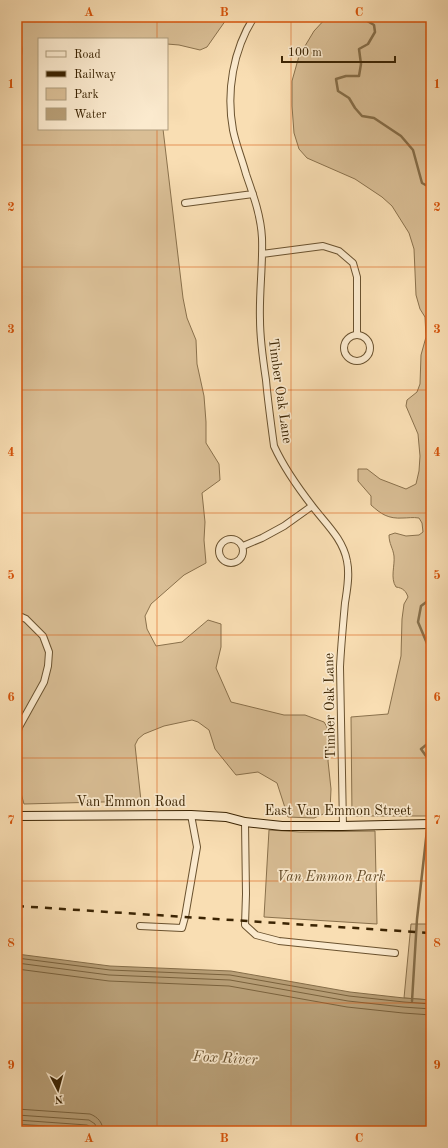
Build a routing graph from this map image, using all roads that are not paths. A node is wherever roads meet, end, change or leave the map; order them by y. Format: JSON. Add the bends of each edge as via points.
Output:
{"nodes":[{"id":1,"x":254,"y":17,"type":"edge"},
{"id":2,"x":253,"y":194,"type":"junction"},
{"id":3,"x":185,"y":203,"type":"dead end"},
{"id":4,"x":262,"y":254,"type":"junction"},
{"id":5,"x":357,"y":335,"type":"junction"},
{"id":6,"x":312,"y":506,"type":"junction"},
{"id":7,"x":242,"y":546,"type":"junction"},
{"id":8,"x":17,"y":615,"type":"edge"},
{"id":9,"x":17,"y":734,"type":"edge"},
{"id":10,"x":191,"y":815,"type":"junction"},
{"id":11,"x":17,"y":816,"type":"edge"},
{"id":12,"x":245,"y":822,"type":"junction"},
{"id":13,"x":431,"y":824,"type":"edge"},
{"id":14,"x":344,"y":826,"type":"junction"},
{"id":15,"x":140,"y":926,"type":"dead end"},
{"id":16,"x":395,"y":953,"type":"dead end"}],
"edges":[{"from":1,"to":2,"type":"street","name":"Timber Oak Lane","via":[[240,43],[235,62],[230,107],[234,131]]},
{"from":2,"to":3,"type":"street"},
{"from":2,"to":4,"type":"street","name":"Timber Oak Lane","via":[[262,237]]},
{"from":4,"to":5,"type":"street","via":[[323,246],[339,251],[353,263],[357,277]]},
{"from":4,"to":6,"type":"street","name":"Timber Oak Lane","via":[[260,338],[274,446]]},
{"from":5,"to":5,"type":"street","via":[[350,337],[344,346],[347,357],[357,361],[366,358],[371,347],[368,340]]},
{"from":6,"to":7,"type":"street","via":[[284,526]]},
{"from":6,"to":14,"type":"street","name":"Timber Oak Lane","via":[[338,538],[347,561],[348,577],[340,667]]},
{"from":7,"to":7,"type":"street","via":[[237,540],[226,540],[220,545],[220,556],[225,562],[236,562],[243,553]]},
{"from":8,"to":9,"type":"street","via":[[26,619],[43,636],[48,652],[48,666],[44,682]]},
{"from":10,"to":11,"type":"street","name":"Van Emmon Road"},
{"from":10,"to":12,"type":"street","name":"Van Emmon Road","via":[[226,817]]},
{"from":10,"to":15,"type":"street","via":[[197,847],[182,928]]},
{"from":12,"to":14,"type":"street","name":"East Van Emmon Street","via":[[282,826]]},
{"from":12,"to":16,"type":"street","via":[[245,925],[256,935],[279,941]]},
{"from":13,"to":14,"type":"street","name":"East Van Emmon Street"}]}
